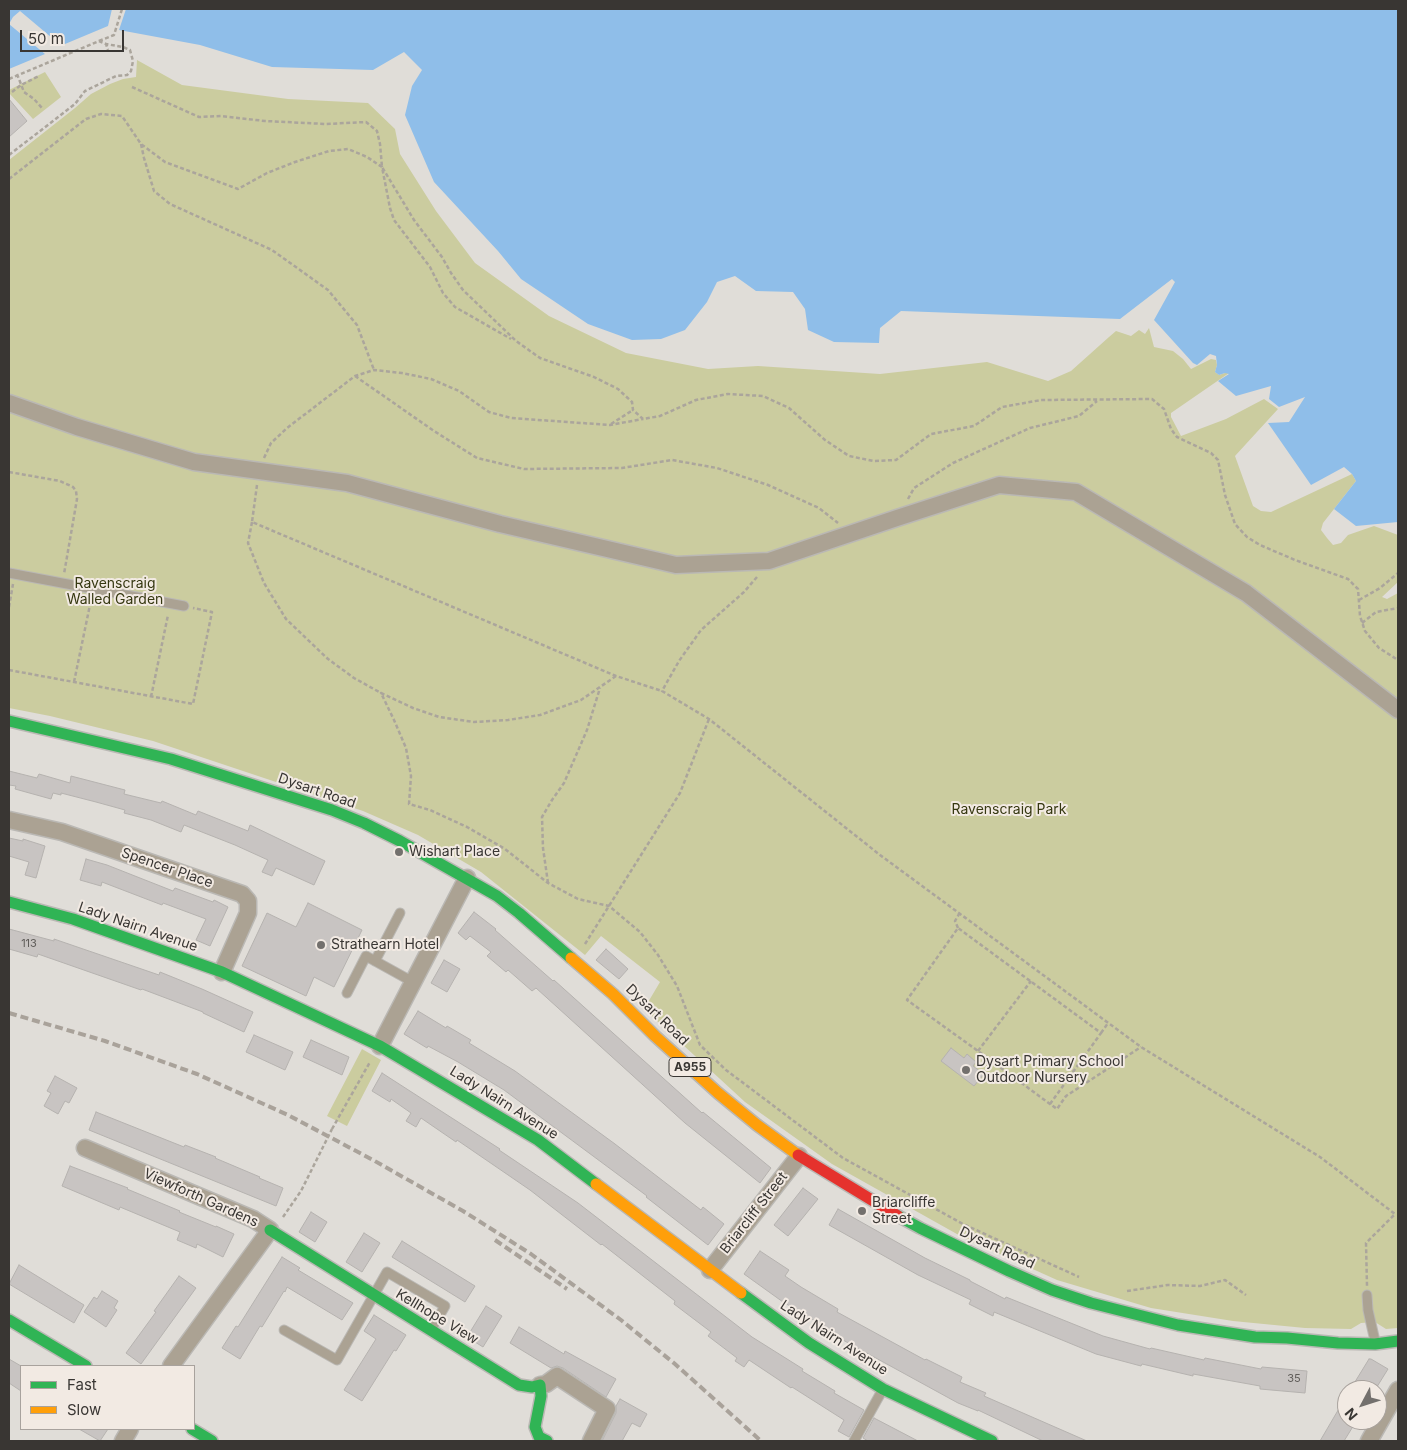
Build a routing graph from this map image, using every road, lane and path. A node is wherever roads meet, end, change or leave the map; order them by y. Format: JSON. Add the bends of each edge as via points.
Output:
{"nodes":[{"id":1,"x":122,"y":9,"type":"edge"},
{"id":2,"x":99,"y":41,"type":"junction"},
{"id":3,"x":106,"y":44,"type":"junction"},
{"id":4,"x":108,"y":50,"type":"dead end"},
{"id":5,"x":17,"y":74,"type":"junction"},
{"id":6,"x":39,"y":76,"type":"dead end"},
{"id":7,"x":9,"y":78,"type":"edge"},
{"id":8,"x":21,"y":85,"type":"junction"},
{"id":9,"x":132,"y":87,"type":"dead end"},
{"id":10,"x":12,"y":92,"type":"dead end"},
{"id":11,"x":42,"y":108,"type":"dead end"},
{"id":12,"x":141,"y":144,"type":"junction"},
{"id":13,"x":9,"y":155,"type":"edge"},
{"id":14,"x":382,"y":167,"type":"junction"},
{"id":15,"x":9,"y":179,"type":"edge"},
{"id":16,"x":516,"y":341,"type":"junction"},
{"id":17,"x":374,"y":370,"type":"junction"},
{"id":18,"x":355,"y":376,"type":"junction"},
{"id":19,"x":1098,"y":400,"type":"junction"},
{"id":20,"x":9,"y":403,"type":"edge"},
{"id":21,"x":633,"y":410,"type":"junction"},
{"id":22,"x":642,"y":419,"type":"junction"},
{"id":23,"x":610,"y":425,"type":"junction"},
{"id":24,"x":259,"y":471,"type":"junction"},
{"id":25,"x":9,"y":472,"type":"edge"},
{"id":26,"x":897,"y":518,"type":"junction"},
{"id":27,"x":252,"y":522,"type":"junction"},
{"id":28,"x":852,"y":533,"type":"junction"},
{"id":29,"x":769,"y":561,"type":"junction"},
{"id":30,"x":12,"y":573,"type":"edge"},
{"id":31,"x":1398,"y":573,"type":"edge"},
{"id":32,"x":62,"y":583,"type":"junction"},
{"id":33,"x":93,"y":589,"type":"junction"},
{"id":34,"x":1360,"y":600,"type":"junction"},
{"id":35,"x":170,"y":604,"type":"junction"},
{"id":36,"x":184,"y":606,"type":"joint"},
{"id":37,"x":9,"y":607,"type":"edge"},
{"id":38,"x":1398,"y":608,"type":"edge"},
{"id":39,"x":1362,"y":622,"type":"junction"},
{"id":40,"x":1398,"y":660,"type":"edge"},
{"id":41,"x":9,"y":670,"type":"edge"},
{"id":42,"x":616,"y":676,"type":"junction"},
{"id":43,"x":74,"y":682,"type":"junction"},
{"id":44,"x":600,"y":688,"type":"junction"},
{"id":45,"x":662,"y":691,"type":"junction"},
{"id":46,"x":380,"y":694,"type":"junction"},
{"id":47,"x":151,"y":696,"type":"junction"},
{"id":48,"x":1398,"y":710,"type":"edge"},
{"id":49,"x":709,"y":719,"type":"junction"},
{"id":50,"x":9,"y":721,"type":"edge"},
{"id":51,"x":9,"y":820,"type":"edge"},
{"id":52,"x":467,"y":878,"type":"junction"},
{"id":53,"x":548,"y":883,"type":"junction"},
{"id":54,"x":9,"y":902,"type":"edge"},
{"id":55,"x":609,"y":906,"type":"junction"},
{"id":56,"x":400,"y":913,"type":"dead end"},
{"id":57,"x":959,"y":913,"type":"junction"},
{"id":58,"x":958,"y":928,"type":"junction"},
{"id":59,"x":575,"y":960,"type":"junction"},
{"id":60,"x":375,"y":961,"type":"junction"},
{"id":61,"x":222,"y":972,"type":"junction"},
{"id":62,"x":1030,"y":981,"type":"junction"},
{"id":63,"x":413,"y":982,"type":"junction"},
{"id":64,"x":347,"y":993,"type":"dead end"},
{"id":65,"x":1108,"y":1023,"type":"junction"},
{"id":66,"x":1101,"y":1032,"type":"junction"},
{"id":67,"x":380,"y":1046,"type":"junction"},
{"id":68,"x":1142,"y":1047,"type":"junction"},
{"id":69,"x":978,"y":1051,"type":"junction"},
{"id":70,"x":1050,"y":1104,"type":"junction"},
{"id":71,"x":85,"y":1148,"type":"dead end"},
{"id":72,"x":798,"y":1156,"type":"junction"},
{"id":73,"x":1396,"y":1214,"type":"edge"},
{"id":74,"x":270,"y":1230,"type":"junction"},
{"id":75,"x":710,"y":1270,"type":"junction"},
{"id":76,"x":1080,"y":1277,"type":"dead end"},
{"id":77,"x":1119,"y":1289,"type":"dead end"},
{"id":78,"x":373,"y":1295,"type":"junction"},
{"id":79,"x":1246,"y":1295,"type":"dead end"},
{"id":80,"x":1367,"y":1295,"type":"joint"},
{"id":81,"x":9,"y":1320,"type":"edge"},
{"id":82,"x":284,"y":1330,"type":"dead end"},
{"id":83,"x":431,"y":1330,"type":"junction"},
{"id":84,"x":1398,"y":1341,"type":"edge"},
{"id":85,"x":1375,"y":1344,"type":"junction"},
{"id":86,"x":84,"y":1365,"type":"edge"},
{"id":87,"x":171,"y":1365,"type":"edge"},
{"id":88,"x":540,"y":1385,"type":"junction"},
{"id":89,"x":883,"y":1389,"type":"junction"},
{"id":90,"x":1398,"y":1391,"type":"edge"},
{"id":91,"x":129,"y":1430,"type":"edge"},
{"id":92,"x":194,"y":1430,"type":"edge"},
{"id":93,"x":123,"y":1441,"type":"edge"},
{"id":94,"x":212,"y":1441,"type":"edge"},
{"id":95,"x":547,"y":1441,"type":"edge"},
{"id":96,"x":591,"y":1441,"type":"edge"},
{"id":97,"x":854,"y":1441,"type":"edge"},
{"id":98,"x":992,"y":1441,"type":"edge"},
{"id":99,"x":1369,"y":1441,"type":"edge"}],
"edges":[{"from":1,"to":2,"type":"path","via":[[114,35]]},
{"from":2,"to":3,"type":"path"},
{"from":2,"to":5,"type":"path"},
{"from":3,"to":4,"type":"path"},
{"from":3,"to":13,"type":"path","via":[[130,50],[131,71],[85,91],[75,104]]},
{"from":5,"to":7,"type":"path"},
{"from":5,"to":8,"type":"path"},
{"from":6,"to":8,"type":"path"},
{"from":8,"to":10,"type":"path"},
{"from":8,"to":11,"type":"path","via":[[24,92]]},
{"from":9,"to":14,"type":"path","via":[[199,117],[326,124],[366,122],[377,131]]},
{"from":12,"to":14,"type":"path","via":[[165,162],[238,189],[268,172],[329,151],[348,149]]},
{"from":12,"to":15,"type":"path","via":[[122,116],[102,114],[86,119]]},
{"from":12,"to":17,"type":"path","via":[[154,191],[170,204],[272,250],[328,290],[357,325]]},
{"from":14,"to":16,"type":"path","via":[[451,274]]},
{"from":14,"to":16,"type":"path","via":[[394,220],[430,268],[443,293],[456,307]]},
{"from":16,"to":21,"type":"path","via":[[540,358],[618,388],[632,402]]},
{"from":17,"to":18,"type":"path"},
{"from":17,"to":23,"type":"path","via":[[430,379],[459,391],[489,412],[511,418]]},
{"from":18,"to":24,"type":"path","via":[[271,443]]},
{"from":18,"to":28,"type":"path","via":[[477,458],[524,469],[622,468],[672,460],[717,468],[768,485],[819,508]]},
{"from":19,"to":22,"type":"path","via":[[1042,400],[1002,407],[974,426],[931,434],[896,460],[874,461],[849,456],[789,408],[763,396],[728,394],[696,400],[660,416]]},
{"from":19,"to":26,"type":"path","via":[[1079,416],[1030,428],[953,463],[914,488]]},
{"from":19,"to":34,"type":"path","via":[[1152,399],[1164,409],[1177,437],[1211,453],[1218,460],[1225,495],[1236,524],[1247,537],[1295,560],[1348,578],[1358,589]]},
{"from":20,"to":24,"type":"street","via":[[194,462]]},
{"from":21,"to":22,"type":"path"},
{"from":21,"to":23,"type":"path"},
{"from":22,"to":23,"type":"path"},
{"from":24,"to":27,"type":"path"},
{"from":24,"to":29,"type":"street","via":[[347,484],[676,565]]},
{"from":25,"to":32,"type":"path","via":[[60,481],[76,491]]},
{"from":26,"to":28,"type":"street"},
{"from":26,"to":48,"type":"street","via":[[999,485],[1076,492],[1246,593]]},
{"from":27,"to":42,"type":"path"},
{"from":27,"to":46,"type":"path","via":[[248,543],[264,583],[286,619],[328,659]]},
{"from":28,"to":29,"type":"street"},
{"from":29,"to":45,"type":"path","via":[[744,592],[701,630]]},
{"from":30,"to":32,"type":"lane"},
{"from":30,"to":37,"type":"path"},
{"from":31,"to":34,"type":"path"},
{"from":32,"to":33,"type":"lane"},
{"from":33,"to":35,"type":"lane"},
{"from":33,"to":43,"type":"path"},
{"from":34,"to":39,"type":"path"},
{"from":35,"to":36,"type":"lane"},
{"from":35,"to":47,"type":"path"},
{"from":36,"to":47,"type":"path","via":[[212,612],[192,704]]},
{"from":38,"to":39,"type":"path","via":[[1376,612]]},
{"from":39,"to":40,"type":"path","via":[[1379,648]]},
{"from":41,"to":43,"type":"path"},
{"from":42,"to":44,"type":"path"},
{"from":42,"to":45,"type":"path"},
{"from":43,"to":47,"type":"path"},
{"from":44,"to":46,"type":"path","via":[[582,700],[540,715],[474,722],[439,717]]},
{"from":44,"to":53,"type":"path","via":[[588,730],[564,783],[542,817]]},
{"from":45,"to":49,"type":"path"},
{"from":46,"to":53,"type":"path","via":[[406,748],[411,776],[409,804],[467,827],[505,849]]},
{"from":49,"to":55,"type":"path","via":[[680,793]]},
{"from":49,"to":57,"type":"path","via":[[880,855]]},
{"from":50,"to":52,"type":"street","name":"Dysart Road","number":"A955","via":[[171,759],[332,810],[400,841]]},
{"from":51,"to":61,"type":"street","name":"Spencer Place","via":[[62,832],[242,894],[248,901],[248,912]]},
{"from":52,"to":59,"type":"street","name":"Dysart Road","number":"A955","via":[[497,896]]},
{"from":52,"to":63,"type":"street"},
{"from":53,"to":55,"type":"path","via":[[578,899]]},
{"from":54,"to":61,"type":"street","name":"Lady Nairn Avenue","via":[[73,919]]},
{"from":55,"to":59,"type":"path"},
{"from":55,"to":76,"type":"path","via":[[640,932],[658,955],[677,986],[700,1045],[726,1070],[843,1158],[963,1224]]},
{"from":56,"to":60,"type":"lane"},
{"from":57,"to":58,"type":"path","via":[[955,921]]},
{"from":57,"to":65,"type":"path"},
{"from":58,"to":62,"type":"path"},
{"from":58,"to":69,"type":"path","via":[[907,1000]]},
{"from":59,"to":72,"type":"street","name":"Dysart Road","number":"A955","via":[[718,1093]]},
{"from":60,"to":63,"type":"lane"},
{"from":60,"to":64,"type":"lane","via":[[366,956]]},
{"from":61,"to":67,"type":"street","name":"Lady Nairn Avenue"},
{"from":62,"to":66,"type":"path"},
{"from":62,"to":69,"type":"path"},
{"from":63,"to":67,"type":"street"},
{"from":65,"to":66,"type":"path"},
{"from":65,"to":68,"type":"path"},
{"from":66,"to":70,"type":"path"},
{"from":67,"to":74,"type":"path","bridge":true,"via":[[301,1191],[277,1226]]},
{"from":67,"to":75,"type":"street","name":"Lady Nairn Avenue","via":[[538,1140]]},
{"from":68,"to":70,"type":"path","via":[[1066,1096],[1057,1109]]},
{"from":68,"to":73,"type":"path","via":[[1320,1157]]},
{"from":69,"to":70,"type":"path"},
{"from":71,"to":74,"type":"street","name":"Viewforth Gardens","via":[[253,1219]]},
{"from":72,"to":75,"type":"street","name":"Briarcliff Street"},
{"from":72,"to":85,"type":"street","name":"Dysart Road","number":"A955","via":[[953,1245],[1052,1290],[1178,1325],[1254,1337]]},
{"from":73,"to":80,"type":"path","via":[[1366,1243]]},
{"from":74,"to":78,"type":"street","name":"Kellhope View"},
{"from":74,"to":87,"type":"street","name":"Viewforth Gardens"},
{"from":75,"to":89,"type":"street","name":"Lady Nairn Avenue","via":[[809,1343]]},
{"from":77,"to":79,"type":"path","via":[[1200,1286],[1225,1280]]},
{"from":78,"to":82,"type":"lane","via":[[336,1360]]},
{"from":78,"to":83,"type":"street","name":"Kellhope View"},
{"from":78,"to":83,"type":"lane","via":[[387,1272],[445,1306]]},
{"from":80,"to":85,"type":"lane"},
{"from":81,"to":86,"type":"street"},
{"from":83,"to":88,"type":"street","name":"Kellhope View","via":[[519,1385]]},
{"from":84,"to":85,"type":"street","name":"Dysart Road","number":"A955"},
{"from":88,"to":95,"type":"street","via":[[535,1427],[539,1437]]},
{"from":88,"to":96,"type":"street","via":[[557,1376],[607,1408]]},
{"from":89,"to":97,"type":"lane"},
{"from":89,"to":98,"type":"street","name":"Lady Nairn Avenue"},
{"from":90,"to":99,"type":"street"},
{"from":91,"to":93,"type":"street"},
{"from":92,"to":94,"type":"street"}]}
